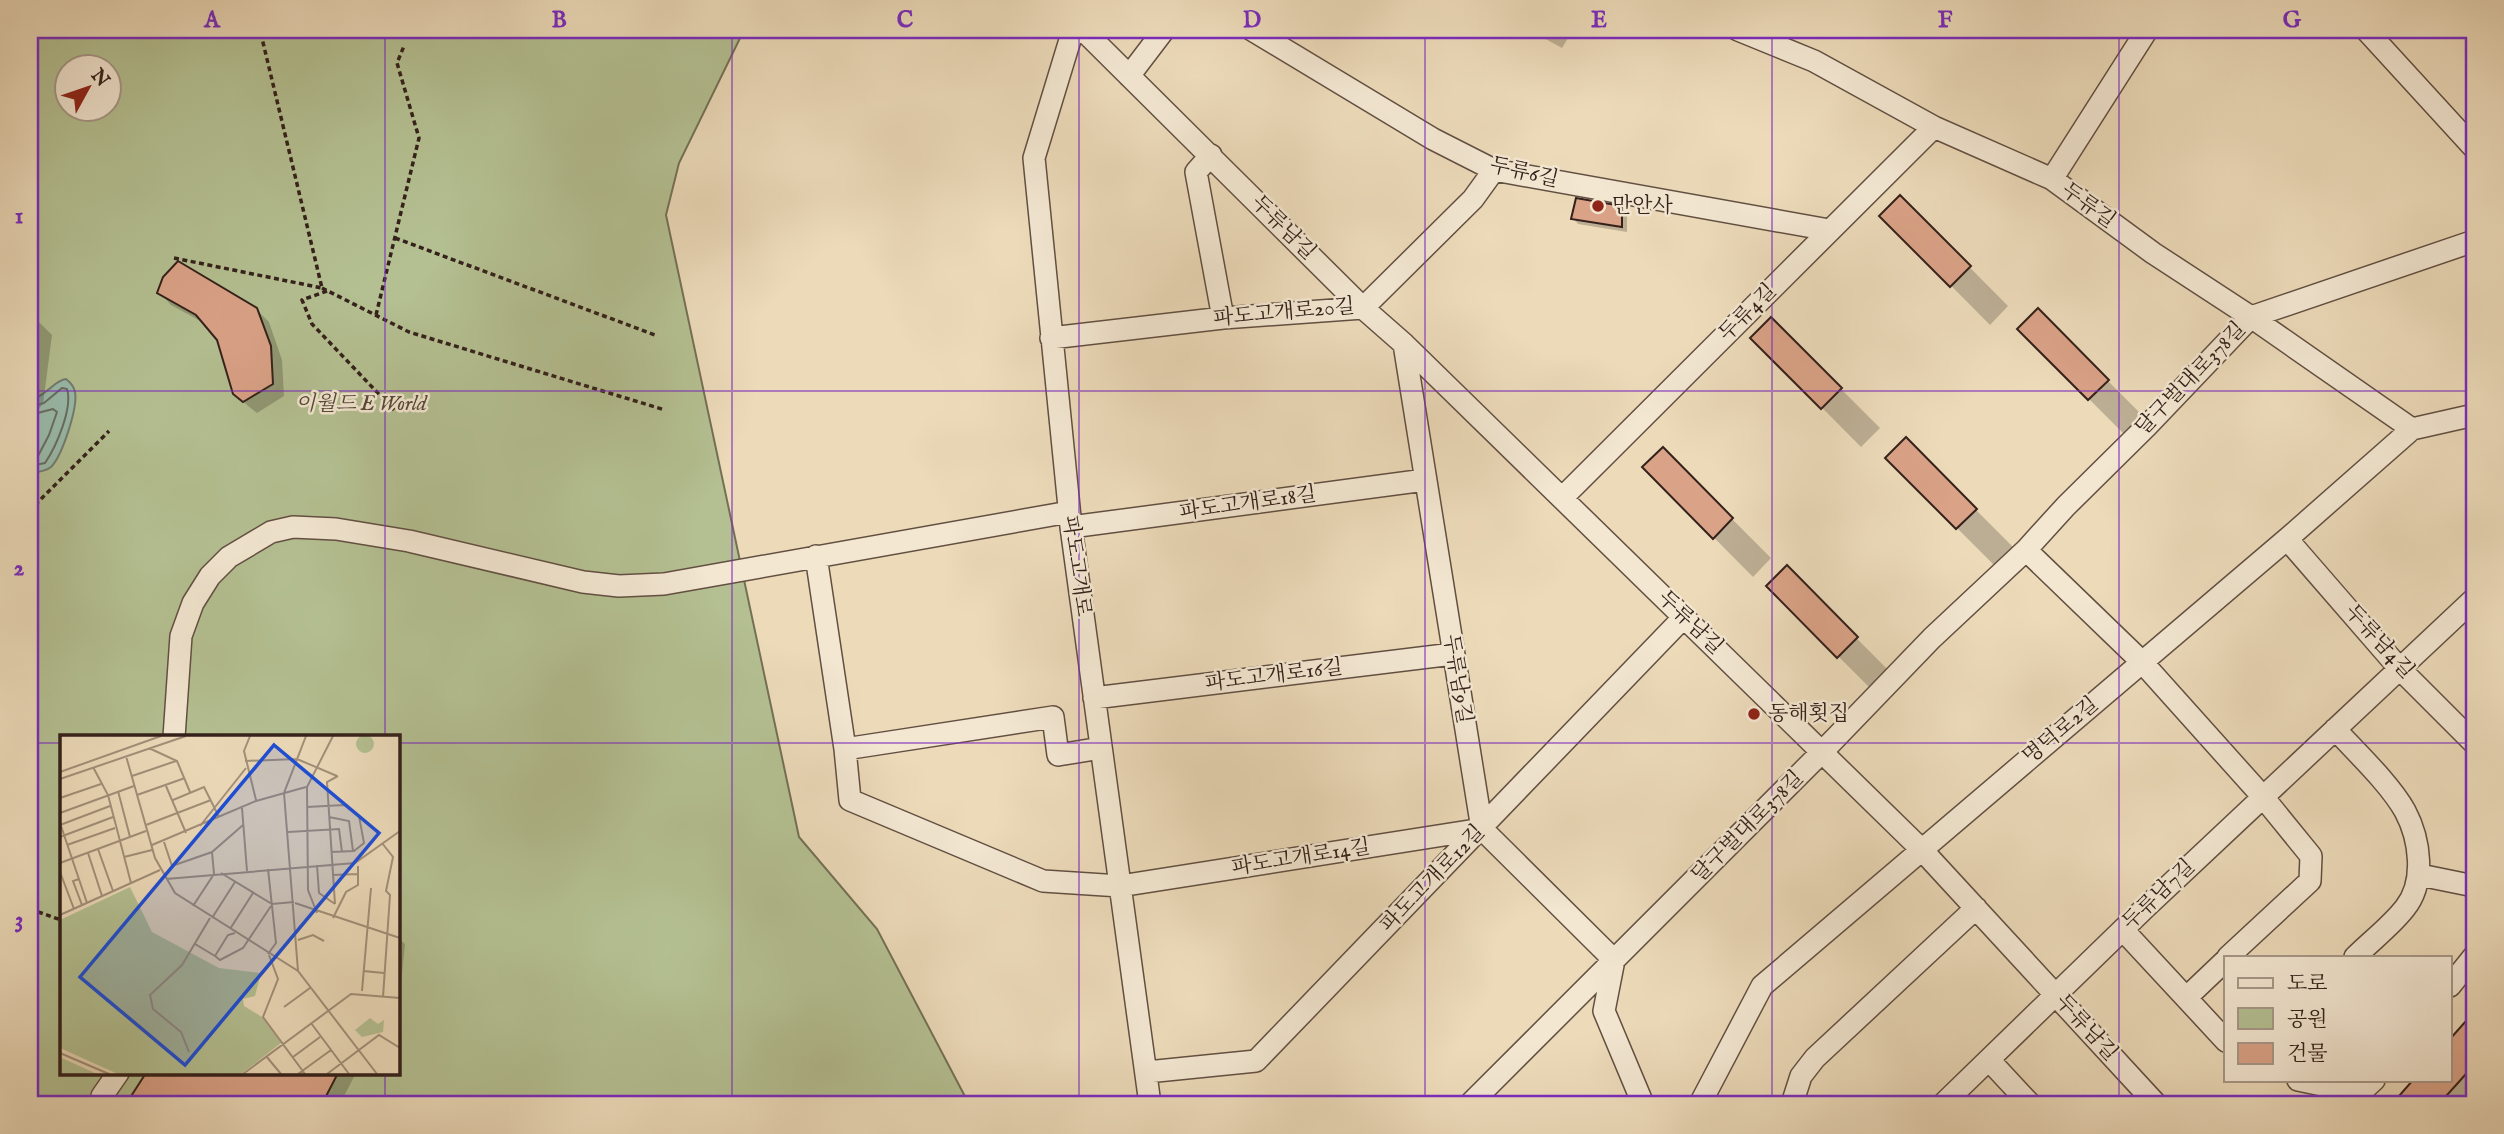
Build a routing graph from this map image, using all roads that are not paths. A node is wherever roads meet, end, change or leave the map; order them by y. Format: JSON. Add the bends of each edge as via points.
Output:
{"nodes":[{"id":1,"x":1073,"y":30,"type":"edge"},
{"id":2,"x":1083,"y":30,"type":"edge"},
{"id":3,"x":1164,"y":30,"type":"edge"},
{"id":4,"x":1252,"y":30,"type":"edge"},
{"id":5,"x":2147,"y":30,"type":"edge"},
{"id":6,"x":2367,"y":30,"type":"edge"},
{"id":7,"x":1748,"y":32,"type":"edge"},
{"id":8,"x":1129,"y":76,"type":"junction"},
{"id":9,"x":1934,"y":127,"type":"junction"},
{"id":10,"x":2474,"y":148,"type":"edge"},
{"id":11,"x":1211,"y":155,"type":"junction"},
{"id":12,"x":1494,"y":170,"type":"junction"},
{"id":13,"x":2052,"y":179,"type":"junction"},
{"id":14,"x":1829,"y":230,"type":"junction"},
{"id":15,"x":2474,"y":241,"type":"edge"},
{"id":16,"x":1363,"y":308,"type":"junction"},
{"id":17,"x":2251,"y":317,"type":"junction"},
{"id":18,"x":1223,"y":318,"type":"junction"},
{"id":19,"x":1051,"y":338,"type":"junction"},
{"id":20,"x":1405,"y":344,"type":"junction"},
{"id":21,"x":2474,"y":415,"type":"edge"},
{"id":22,"x":2412,"y":429,"type":"junction"},
{"id":23,"x":1425,"y":480,"type":"junction"},
{"id":24,"x":1562,"y":498,"type":"junction"},
{"id":25,"x":1070,"y":520,"type":"junction"},
{"id":26,"x":2287,"y":539,"type":"junction"},
{"id":27,"x":2026,"y":550,"type":"junction"},
{"id":28,"x":816,"y":556,"type":"junction"},
{"id":29,"x":2474,"y":599,"type":"edge"},
{"id":30,"x":1684,"y":617,"type":"junction"},
{"id":31,"x":1453,"y":654,"type":"junction"},
{"id":32,"x":2142,"y":662,"type":"junction"},
{"id":33,"x":2399,"y":668,"type":"junction"},
{"id":34,"x":1094,"y":698,"type":"junction"},
{"id":35,"x":2335,"y":729,"type":"junction"},
{"id":36,"x":174,"y":735,"type":"edge"},
{"id":37,"x":2474,"y":743,"type":"edge"},
{"id":38,"x":845,"y":748,"type":"junction"},
{"id":39,"x":1101,"y":748,"type":"junction"},
{"id":40,"x":1822,"y":752,"type":"junction"},
{"id":41,"x":2263,"y":797,"type":"junction"},
{"id":42,"x":1482,"y":829,"type":"junction"},
{"id":43,"x":1922,"y":850,"type":"junction"},
{"id":44,"x":2420,"y":875,"type":"junction"},
{"id":45,"x":1120,"y":886,"type":"junction"},
{"id":46,"x":2474,"y":886,"type":"edge"},
{"id":47,"x":1976,"y":908,"type":"junction"},
{"id":48,"x":2123,"y":930,"type":"junction"},
{"id":49,"x":2229,"y":956,"type":"edge"},
{"id":50,"x":2356,"y":956,"type":"edge"},
{"id":51,"x":2474,"y":956,"type":"edge"},
{"id":52,"x":1614,"y":960,"type":"junction"},
{"id":53,"x":2224,"y":961,"type":"edge"},
{"id":54,"x":2452,"y":984,"type":"edge"},
{"id":55,"x":2056,"y":995,"type":"junction"},
{"id":56,"x":2186,"y":998,"type":"junction"},
{"id":57,"x":2224,"y":1039,"type":"edge"},
{"id":58,"x":1989,"y":1060,"type":"junction"},
{"id":59,"x":117,"y":1074,"type":"edge"},
{"id":60,"x":2308,"y":1082,"type":"edge"},
{"id":61,"x":2372,"y":1082,"type":"edge"},
{"id":62,"x":1148,"y":1087,"type":"edge"},
{"id":63,"x":102,"y":1096,"type":"dead end"},
{"id":64,"x":1136,"y":1104,"type":"edge"},
{"id":65,"x":1471,"y":1104,"type":"edge"},
{"id":66,"x":1643,"y":1104,"type":"edge"},
{"id":67,"x":1700,"y":1104,"type":"edge"},
{"id":68,"x":1792,"y":1104,"type":"edge"},
{"id":69,"x":1943,"y":1104,"type":"edge"},
{"id":70,"x":2030,"y":1104,"type":"edge"},
{"id":71,"x":2156,"y":1104,"type":"edge"}],
"edges":[{"from":1,"to":19,"type":"street","name":"파도고개로","via":[[1034,158]]},
{"from":2,"to":8,"type":"street","name":"두류남길"},
{"from":3,"to":8,"type":"street"},
{"from":4,"to":12,"type":"street","name":"두류6길","via":[[1433,139]]},
{"from":5,"to":13,"type":"street"},
{"from":6,"to":10,"type":"street"},
{"from":7,"to":9,"type":"street","name":"두류길","via":[[1814,61]]},
{"from":8,"to":11,"type":"street","name":"두류남길"},
{"from":9,"to":13,"type":"street","name":"두류길"},
{"from":9,"to":14,"type":"street","name":"두류4길"},
{"from":11,"to":16,"type":"street","name":"두류남길"},
{"from":11,"to":18,"type":"street","via":[[1196,172]]},
{"from":12,"to":14,"type":"street","name":"두류6길"},
{"from":12,"to":16,"type":"street","name":"파도고개로20길","via":[[1473,199]]},
{"from":13,"to":17,"type":"street","name":"두류길"},
{"from":14,"to":24,"type":"street","name":"두류4길"},
{"from":15,"to":17,"type":"street","name":"달구벌대로378길"},
{"from":16,"to":18,"type":"street","name":"파도고개로20길"},
{"from":16,"to":20,"type":"street","name":"두류남길"},
{"from":17,"to":22,"type":"street","name":"두류길"},
{"from":17,"to":27,"type":"street","name":"달구벌대로378길"},
{"from":18,"to":19,"type":"street","name":"파도고개로20길"},
{"from":19,"to":25,"type":"street","name":"파도고개로"},
{"from":20,"to":23,"type":"street","name":"두류남9길"},
{"from":20,"to":24,"type":"street","name":"두류남길"},
{"from":21,"to":22,"type":"street","name":"명덕로2길"},
{"from":22,"to":26,"type":"street","name":"명덕로2길"},
{"from":23,"to":25,"type":"street","name":"파도고개로18길"},
{"from":23,"to":31,"type":"street","name":"두류남9길"},
{"from":24,"to":30,"type":"street","name":"두류남길"},
{"from":25,"to":28,"type":"street","name":"파도고개로18길"},
{"from":25,"to":34,"type":"street","name":"파도고개로"},
{"from":26,"to":32,"type":"street","name":"명덕로2길"},
{"from":26,"to":33,"type":"street","name":"두류남4길"},
{"from":27,"to":32,"type":"street"},
{"from":27,"to":40,"type":"street","name":"달구벌대로378길","via":[[1932,638]]},
{"from":28,"to":36,"type":"street","name":"파도고개로18길","via":[[664,584],[619,586],[336,529],[293,527],[271,532],[229,557],[193,603],[181,636]]},
{"from":28,"to":38,"type":"street"},
{"from":29,"to":33,"type":"street","name":"두류남7길"},
{"from":30,"to":40,"type":"street","name":"두류남길"},
{"from":30,"to":42,"type":"street","name":"파도고개로12길"},
{"from":31,"to":34,"type":"street","name":"파도고개로16길"},
{"from":31,"to":42,"type":"street","name":"두류남9길"},
{"from":32,"to":41,"type":"street"},
{"from":32,"to":43,"type":"street","name":"명덕로2길"},
{"from":33,"to":35,"type":"street","name":"두류남7길"},
{"from":33,"to":37,"type":"street","name":"두류남4길"},
{"from":34,"to":39,"type":"street","name":"파도고개로"},
{"from":35,"to":41,"type":"street","name":"두류남7길"},
{"from":35,"to":44,"type":"street","via":[[2406,812],[2416,840]]},
{"from":38,"to":39,"type":"street","via":[[1053,717],[1058,755]]},
{"from":38,"to":45,"type":"street","name":"파도고개로14길","via":[[850,800],[1043,881]]},
{"from":39,"to":45,"type":"street","name":"파도고개로"},
{"from":40,"to":43,"type":"street","name":"두류남길"},
{"from":40,"to":52,"type":"street","name":"달구벌대로378길"},
{"from":41,"to":48,"type":"street","name":"두류남7길"},
{"from":41,"to":49,"type":"street","via":[[2311,856],[2309,881]]},
{"from":42,"to":45,"type":"street","name":"파도고개로14길"},
{"from":42,"to":52,"type":"street"},
{"from":42,"to":62,"type":"street","name":"파도고개로12길","via":[[1256,1061]]},
{"from":43,"to":47,"type":"street","name":"두류남길"},
{"from":43,"to":67,"type":"street","name":"명덕로2길","via":[[1762,986]]},
{"from":44,"to":46,"type":"street"},
{"from":44,"to":50,"type":"street","via":[[2406,907]]},
{"from":45,"to":62,"type":"street","name":"파도고개로"},
{"from":47,"to":55,"type":"street","name":"두류남길"},
{"from":47,"to":68,"type":"street","via":[[1815,1058],[1801,1076]]},
{"from":48,"to":55,"type":"street","name":"두류남7길"},
{"from":48,"to":56,"type":"street"},
{"from":51,"to":54,"type":"street"},
{"from":52,"to":65,"type":"street","name":"달구벌대로378길"},
{"from":52,"to":66,"type":"street","via":[[1604,1011]]},
{"from":53,"to":56,"type":"street"},
{"from":55,"to":58,"type":"street","name":"두류남7길"},
{"from":55,"to":71,"type":"street","name":"두류남길"},
{"from":56,"to":57,"type":"street"},
{"from":58,"to":69,"type":"street","name":"두류남7길"},
{"from":58,"to":70,"type":"street"},
{"from":59,"to":63,"type":"street"},
{"from":60,"to":61,"type":"street","via":[[2360,1093]]},
{"from":62,"to":64,"type":"street"}]}
